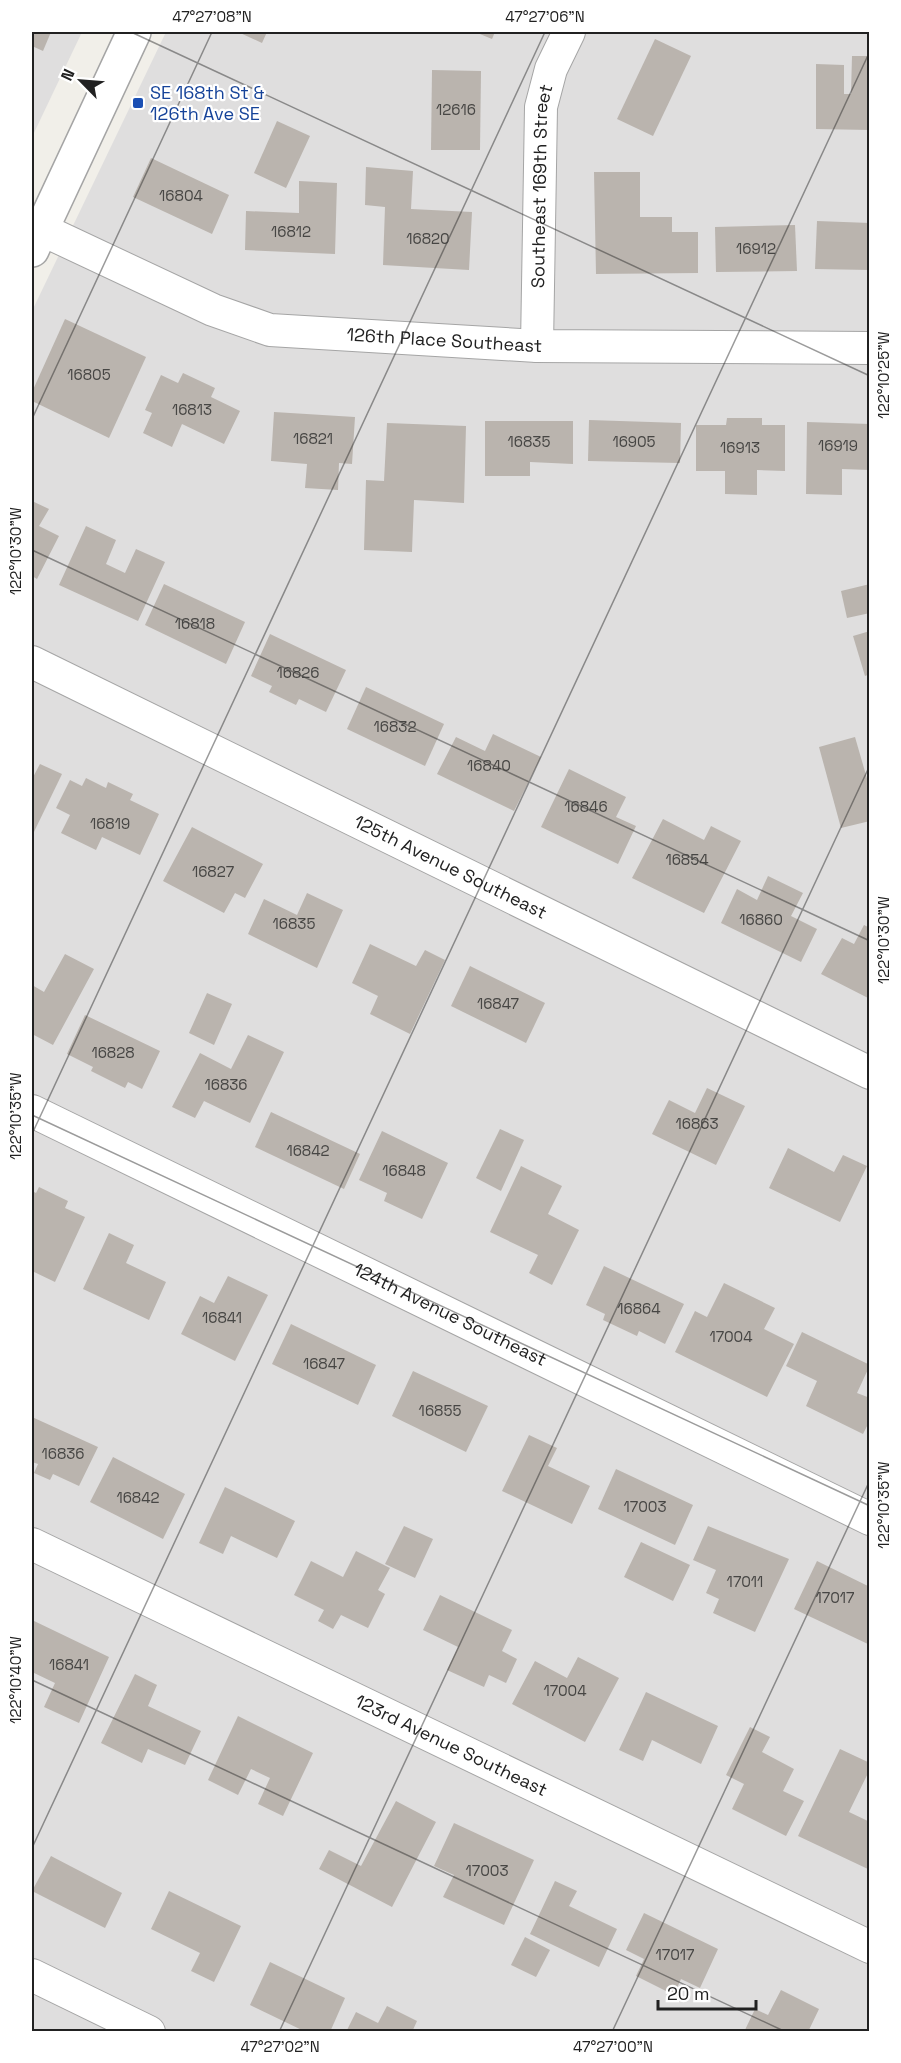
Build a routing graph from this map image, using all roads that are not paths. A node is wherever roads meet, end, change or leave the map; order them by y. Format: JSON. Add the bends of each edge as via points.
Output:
{"nodes":[{"id":1,"x":134,"y":32,"type":"edge"},
{"id":2,"x":570,"y":32,"type":"edge"},
{"id":3,"x":35,"y":235,"type":"edge"},
{"id":4,"x":537,"y":346,"type":"junction"},
{"id":5,"x":870,"y":348,"type":"edge"},
{"id":6,"x":32,"y":662,"type":"edge"},
{"id":7,"x":870,"y":1073,"type":"edge"},
{"id":8,"x":32,"y":1111,"type":"edge"},
{"id":9,"x":870,"y":1519,"type":"edge"},
{"id":10,"x":32,"y":1544,"type":"edge"},
{"id":11,"x":870,"y":1947,"type":"edge"},
{"id":12,"x":32,"y":1975,"type":"edge"},
{"id":13,"x":150,"y":2031,"type":"edge"}],
"edges":[{"from":1,"to":3,"type":"street"},
{"from":2,"to":4,"type":"street","name":"Southeast 169th Street","via":[[551,69],[541,107]]},
{"from":3,"to":4,"type":"street","name":"126th Place Southeast","via":[[270,330]]},
{"from":4,"to":5,"type":"street","name":"126th Place Southeast"},
{"from":6,"to":7,"type":"street","name":"125th Avenue Southeast"},
{"from":8,"to":9,"type":"street","name":"124th Avenue Southeast"},
{"from":10,"to":11,"type":"street","name":"123rd Avenue Southeast"},
{"from":12,"to":13,"type":"street"}]}
